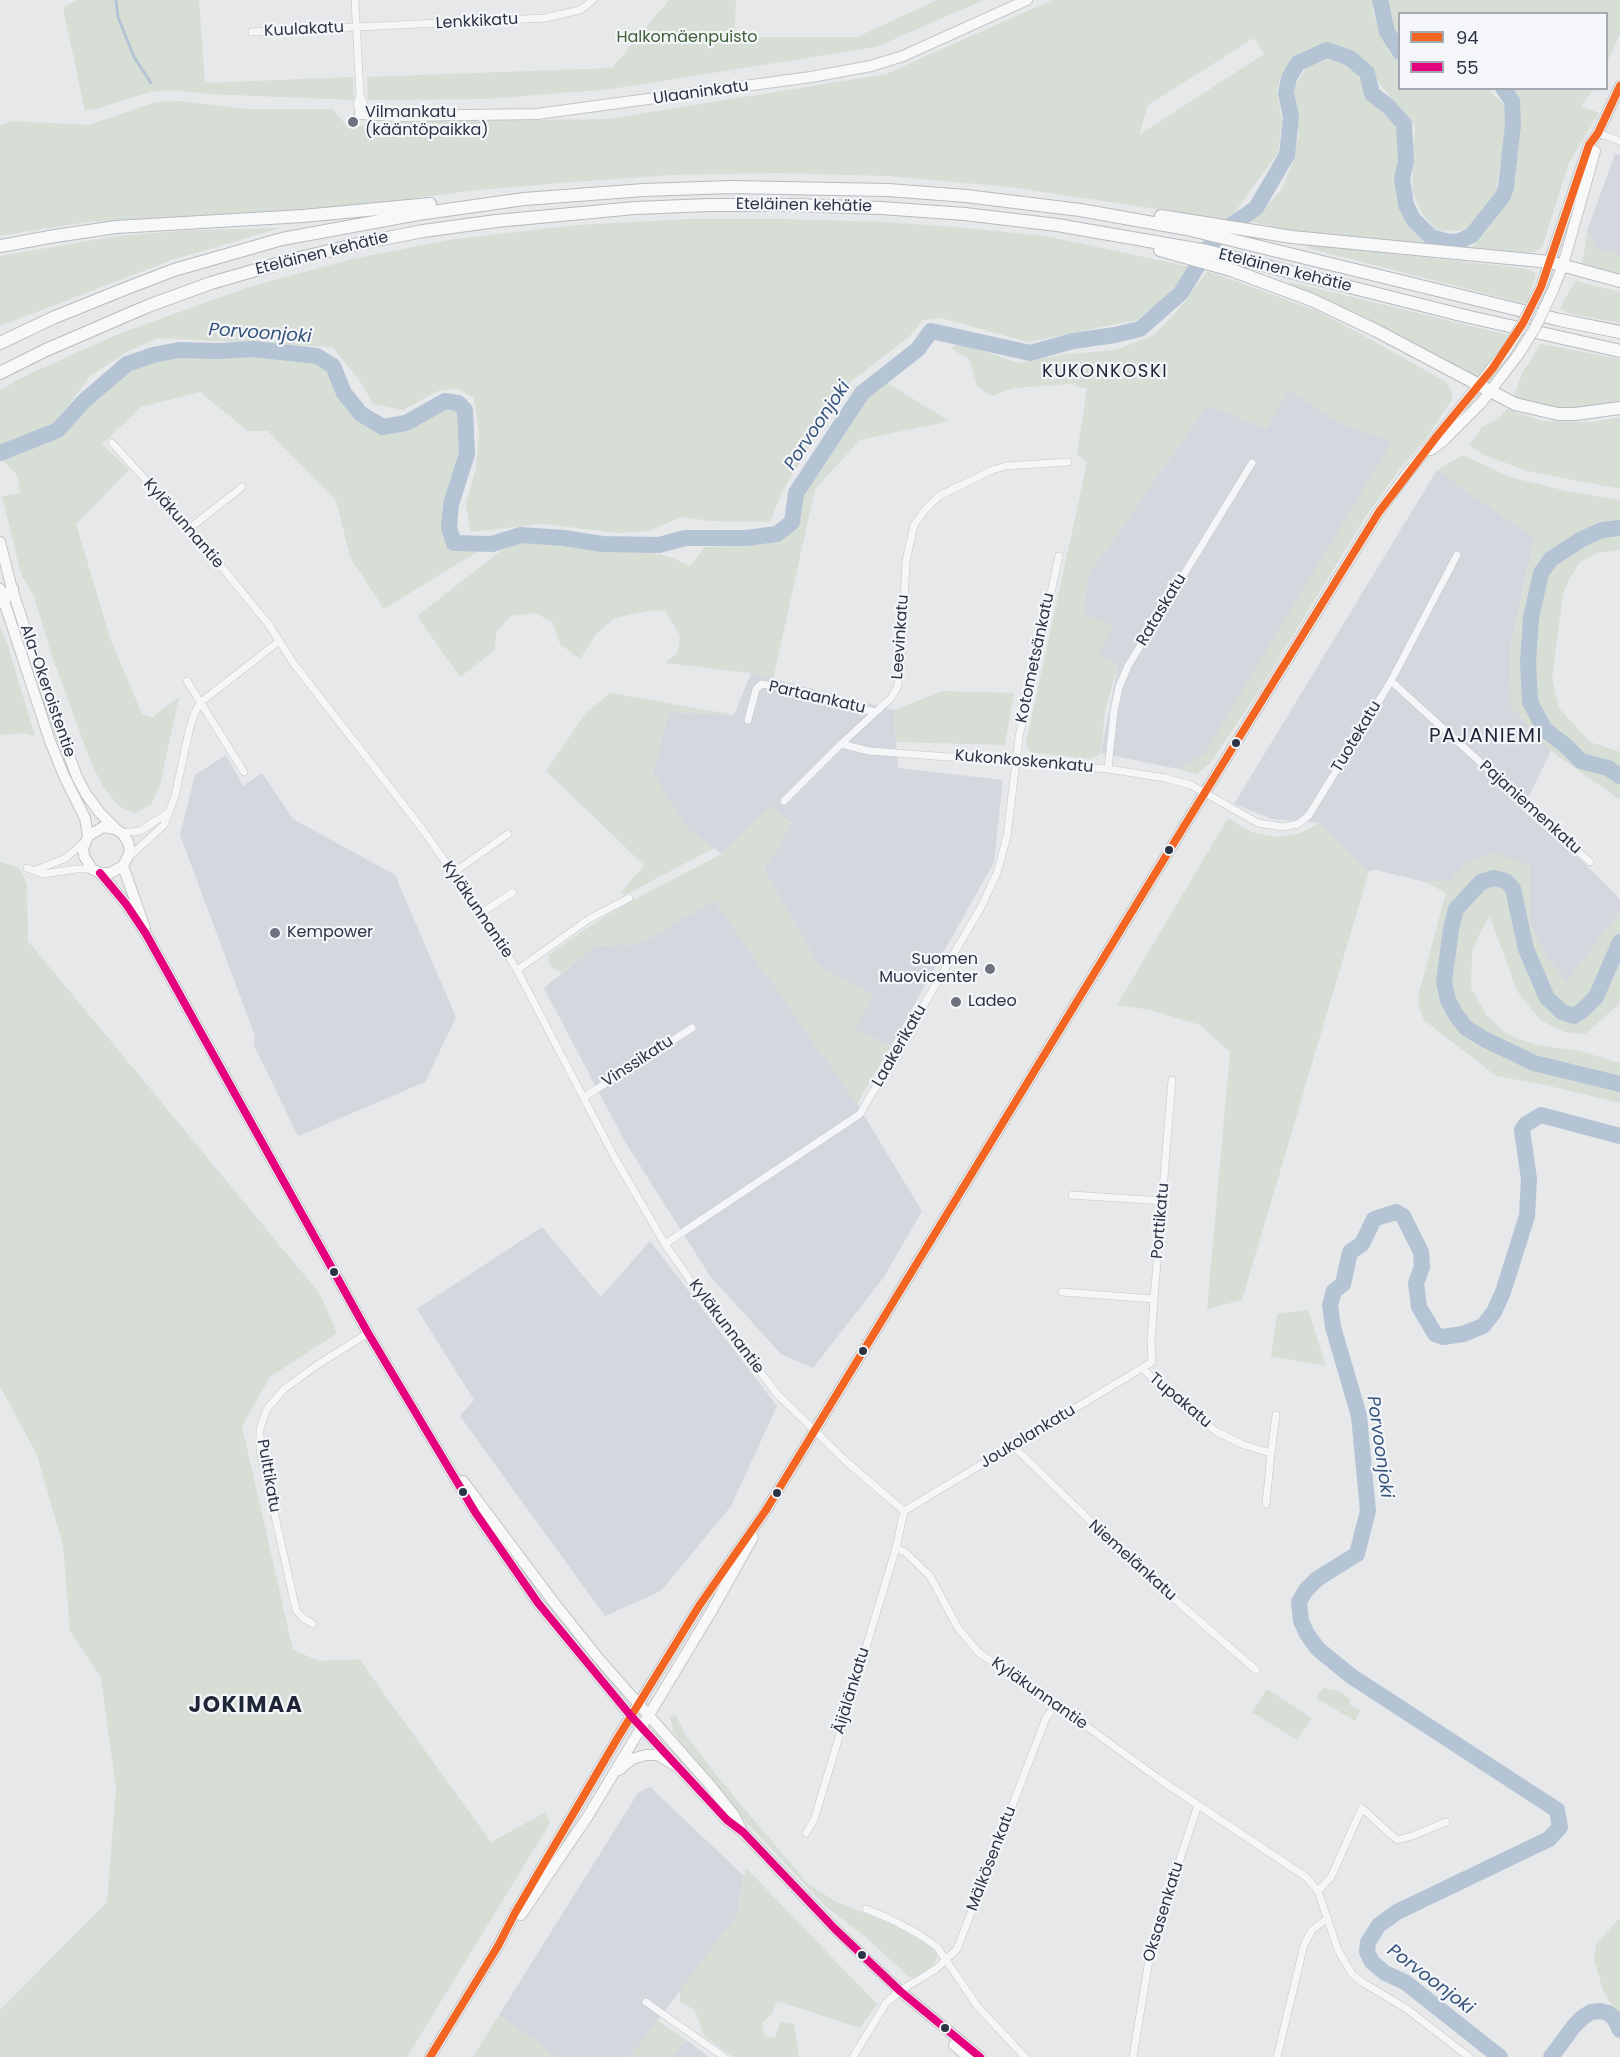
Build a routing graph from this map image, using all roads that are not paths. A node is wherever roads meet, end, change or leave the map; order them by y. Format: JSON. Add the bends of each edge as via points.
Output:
{"nodes":[{"id":1,"x":355,"y":0,"type":"edge"},
{"id":2,"x":594,"y":0,"type":"edge"},
{"id":3,"x":1027,"y":0,"type":"edge"},
{"id":4,"x":356,"y":27,"type":"junction"},
{"id":5,"x":252,"y":32,"type":"dead end"},
{"id":6,"x":1620,"y":86,"type":"edge"},
{"id":7,"x":360,"y":114,"type":"joint"},
{"id":8,"x":1598,"y":133,"type":"junction"},
{"id":9,"x":1620,"y":141,"type":"edge"},
{"id":10,"x":644,"y":190,"type":"junction"},
{"id":11,"x":1190,"y":225,"type":"junction"},
{"id":12,"x":3,"y":244,"type":"edge"},
{"id":13,"x":1174,"y":249,"type":"junction"},
{"id":14,"x":1550,"y":262,"type":"junction"},
{"id":15,"x":1563,"y":265,"type":"junction"},
{"id":16,"x":1620,"y":281,"type":"edge"},
{"id":17,"x":148,"y":306,"type":"junction"},
{"id":18,"x":1620,"y":332,"type":"edge"},
{"id":19,"x":0,"y":344,"type":"edge"},
{"id":20,"x":1620,"y":351,"type":"edge"},
{"id":21,"x":0,"y":373,"type":"edge"},
{"id":22,"x":0,"y":381,"type":"edge"},
{"id":23,"x":1485,"y":389,"type":"junction"},
{"id":24,"x":1620,"y":408,"type":"edge"},
{"id":25,"x":112,"y":443,"type":"dead end"},
{"id":26,"x":1068,"y":462,"type":"dead end"},
{"id":27,"x":1252,"y":463,"type":"dead end"},
{"id":28,"x":242,"y":487,"type":"dead end"},
{"id":29,"x":190,"y":528,"type":"junction"},
{"id":30,"x":0,"y":542,"type":"edge"},
{"id":31,"x":1457,"y":555,"type":"dead end"},
{"id":32,"x":1059,"y":556,"type":"dead end"},
{"id":33,"x":3,"y":594,"type":"edge"},
{"id":34,"x":278,"y":642,"type":"junction"},
{"id":35,"x":187,"y":681,"type":"dead end"},
{"id":36,"x":1391,"y":681,"type":"junction"},
{"id":37,"x":201,"y":702,"type":"junction"},
{"id":38,"x":875,"y":712,"type":"junction"},
{"id":39,"x":748,"y":720,"type":"dead end"},
{"id":40,"x":841,"y":744,"type":"junction"},
{"id":41,"x":1015,"y":761,"type":"junction"},
{"id":42,"x":1108,"y":769,"type":"junction"},
{"id":43,"x":244,"y":772,"type":"dead end"},
{"id":44,"x":1205,"y":792,"type":"junction"},
{"id":45,"x":784,"y":801,"type":"dead end"},
{"id":46,"x":169,"y":812,"type":"junction"},
{"id":47,"x":119,"y":831,"type":"junction"},
{"id":48,"x":508,"y":834,"type":"dead end"},
{"id":49,"x":87,"y":839,"type":"junction"},
{"id":50,"x":126,"y":861,"type":"junction"},
{"id":51,"x":1590,"y":862,"type":"dead end"},
{"id":52,"x":27,"y":868,"type":"dead end"},
{"id":53,"x":36,"y":870,"type":"junction"},
{"id":54,"x":96,"y":871,"type":"junction"},
{"id":55,"x":453,"y":873,"type":"junction"},
{"id":56,"x":513,"y":892,"type":"dead end"},
{"id":57,"x":629,"y":898,"type":"dead end"},
{"id":58,"x":481,"y":914,"type":"junction"},
{"id":59,"x":146,"y":934,"type":"junction"},
{"id":60,"x":517,"y":970,"type":"junction"},
{"id":61,"x":692,"y":1028,"type":"dead end"},
{"id":62,"x":1172,"y":1080,"type":"dead end"},
{"id":63,"x":584,"y":1097,"type":"junction"},
{"id":64,"x":1072,"y":1195,"type":"dead end"},
{"id":65,"x":1163,"y":1202,"type":"junction"},
{"id":66,"x":665,"y":1244,"type":"junction"},
{"id":67,"x":1062,"y":1292,"type":"dead end"},
{"id":68,"x":1154,"y":1299,"type":"junction"},
{"id":69,"x":368,"y":1333,"type":"junction"},
{"id":70,"x":1152,"y":1362,"type":"joint"},
{"id":71,"x":1143,"y":1369,"type":"junction"},
{"id":72,"x":1276,"y":1415,"type":"dead end"},
{"id":73,"x":815,"y":1431,"type":"junction"},
{"id":74,"x":430,"y":1436,"type":"junction"},
{"id":75,"x":1013,"y":1446,"type":"junction"},
{"id":76,"x":1271,"y":1453,"type":"junction"},
{"id":77,"x":1266,"y":1504,"type":"dead end"},
{"id":78,"x":766,"y":1510,"type":"junction"},
{"id":79,"x":904,"y":1511,"type":"junction"},
{"id":80,"x":896,"y":1548,"type":"junction"},
{"id":81,"x":313,"y":1624,"type":"dead end"},
{"id":82,"x":1256,"y":1670,"type":"dead end"},
{"id":83,"x":639,"y":1704,"type":"junction"},
{"id":84,"x":1056,"y":1704,"type":"junction"},
{"id":85,"x":649,"y":1715,"type":"junction"},
{"id":86,"x":631,"y":1716,"type":"junction"},
{"id":87,"x":641,"y":1727,"type":"junction"},
{"id":88,"x":679,"y":1769,"type":"junction"},
{"id":89,"x":607,"y":1784,"type":"junction"},
{"id":90,"x":1198,"y":1805,"type":"junction"},
{"id":91,"x":1446,"y":1822,"type":"dead end"},
{"id":92,"x":742,"y":1832,"type":"junction"},
{"id":93,"x":806,"y":1833,"type":"dead end"},
{"id":94,"x":1318,"y":1892,"type":"junction"},
{"id":95,"x":866,"y":1909,"type":"dead end"},
{"id":96,"x":1328,"y":1918,"type":"junction"},
{"id":97,"x":498,"y":1946,"type":"junction"},
{"id":98,"x":946,"y":1959,"type":"junction"},
{"id":99,"x":903,"y":1993,"type":"junction"},
{"id":100,"x":646,"y":2002,"type":"dead end"},
{"id":101,"x":430,"y":2057,"type":"edge"},
{"id":102,"x":724,"y":2057,"type":"edge"},
{"id":103,"x":853,"y":2057,"type":"edge"},
{"id":104,"x":968,"y":2057,"type":"edge"},
{"id":105,"x":980,"y":2057,"type":"edge"},
{"id":106,"x":1025,"y":2057,"type":"edge"},
{"id":107,"x":1133,"y":2057,"type":"edge"},
{"id":108,"x":1277,"y":2057,"type":"edge"},
{"id":109,"x":1469,"y":2057,"type":"edge"}],
"edges":[{"from":1,"to":4,"type":"street"},
{"from":2,"to":4,"type":"street","name":"Lenkkikatu","via":[[580,10],[546,18]]},
{"from":3,"to":7,"type":"main road","name":"Ulaaninkatu","via":[[903,56],[811,77],[537,114]]},
{"from":4,"to":5,"type":"street","name":"Kuulakatu"},
{"from":4,"to":7,"type":"street","via":[[360,95],[364,104]]},
{"from":6,"to":8,"type":"main road"},
{"from":8,"to":9,"type":"street"},
{"from":8,"to":14,"type":"main road","via":[[1589,145]]},
{"from":8,"to":15,"type":"main road"},
{"from":10,"to":11,"type":"highway","name":"Eteläinen kehätie","via":[[888,190],[966,196]]},
{"from":10,"to":12,"type":"highway","via":[[116,227]]},
{"from":10,"to":19,"type":"highway","name":"Eteläinen kehätie","via":[[524,199],[282,239],[136,284],[65,312]]},
{"from":11,"to":14,"type":"highway"},
{"from":11,"to":18,"type":"highway","name":"Eteläinen kehätie","via":[[1548,318]]},
{"from":13,"to":17,"type":"highway","name":"Eteläinen kehätie","via":[[1057,225],[964,214],[793,205],[635,208],[423,231],[287,261]]},
{"from":13,"to":20,"type":"highway","name":"Eteläinen kehätie","via":[[1238,259]]},
{"from":13,"to":23,"type":"highway","via":[[1322,305]]},
{"from":14,"to":15,"type":"highway"},
{"from":14,"to":23,"type":"main road","bridge":true,"via":[[1541,288]]},
{"from":15,"to":16,"type":"highway"},
{"from":15,"to":23,"type":"main road","bridge":true,"via":[[1535,328],[1518,355]]},
{"from":17,"to":21,"type":"highway","name":"Eteläinen kehätie"},
{"from":17,"to":22,"type":"highway"},
{"from":23,"to":24,"type":"highway","via":[[1515,404],[1558,414]]},
{"from":23,"to":44,"type":"main road","via":[[1437,436],[1393,491]]},
{"from":25,"to":29,"type":"street","name":"Kyläkunnantie"},
{"from":26,"to":38,"type":"street","name":"Leevinkatu","via":[[992,470],[939,496],[925,510],[914,525],[906,561],[900,678],[891,698]]},
{"from":27,"to":42,"type":"street","name":"Rataskatu","via":[[1128,666],[1114,711]]},
{"from":28,"to":29,"type":"street"},
{"from":29,"to":34,"type":"street","name":"Kyläkunnantie","via":[[269,625]]},
{"from":30,"to":33,"type":"main road","name":"Ala-Okeroistentie"},
{"from":31,"to":36,"type":"street","name":"Tuotekatu"},
{"from":32,"to":41,"type":"street","name":"Kotometsänkatu"},
{"from":33,"to":47,"type":"main road","name":"Ala-Okeroistentie","via":[[42,681],[77,777],[100,813]]},
{"from":33,"to":49,"type":"main road","name":"Ala-Okeroistentie","via":[[50,741],[85,818]]},
{"from":34,"to":37,"type":"street"},
{"from":34,"to":55,"type":"street","name":"Kyläkunnantie"},
{"from":35,"to":37,"type":"street"},
{"from":36,"to":44,"type":"street","name":"Tuotekatu","via":[[1310,815],[1298,824],[1283,827],[1258,823]]},
{"from":36,"to":51,"type":"street","name":"Pajaniemenkatu"},
{"from":37,"to":43,"type":"street"},
{"from":37,"to":46,"type":"street","via":[[194,714]]},
{"from":38,"to":39,"type":"street","name":"Partaankatu","via":[[762,684],[756,689]]},
{"from":38,"to":40,"type":"street","name":"Leevinkatu"},
{"from":40,"to":41,"type":"street","name":"Kukonkoskenkatu","via":[[869,751]]},
{"from":40,"to":45,"type":"street","name":"Leevinkatu"},
{"from":41,"to":42,"type":"street","name":"Kukonkoskenkatu"},
{"from":41,"to":66,"type":"street","name":"Laakerikatu","via":[[1007,836],[997,873],[980,909],[860,1114]]},
{"from":42,"to":44,"type":"street","name":"Kukonkoskenkatu","via":[[1165,778]]},
{"from":44,"to":73,"type":"main road"},
{"from":46,"to":47,"type":"street","via":[[140,831]]},
{"from":46,"to":50,"type":"street","via":[[164,825]]},
{"from":47,"to":49,"type":"main road","via":[[98,829]]},
{"from":47,"to":50,"type":"main road","via":[[129,847]]},
{"from":48,"to":55,"type":"street"},
{"from":49,"to":53,"type":"street","via":[[66,858]]},
{"from":49,"to":54,"type":"main road","via":[[84,856]]},
{"from":50,"to":54,"type":"main road","via":[[110,873]]},
{"from":50,"to":59,"type":"main road"},
{"from":52,"to":53,"type":"street"},
{"from":53,"to":54,"type":"street","via":[[43,874],[77,869]]},
{"from":54,"to":59,"type":"main road"},
{"from":55,"to":58,"type":"street","name":"Kyläkunnantie"},
{"from":56,"to":58,"type":"street"},
{"from":57,"to":60,"type":"street","via":[[589,919]]},
{"from":58,"to":60,"type":"street","name":"Kyläkunnantie"},
{"from":59,"to":69,"type":"main road"},
{"from":60,"to":63,"type":"street","name":"Kyläkunnantie"},
{"from":61,"to":63,"type":"street","name":"Vinssikatu"},
{"from":62,"to":65,"type":"street","name":"Porttikatu"},
{"from":63,"to":66,"type":"street","name":"Kyläkunnantie"},
{"from":64,"to":65,"type":"street"},
{"from":65,"to":68,"type":"street","name":"Porttikatu"},
{"from":66,"to":73,"type":"street","name":"Kyläkunnantie","via":[[778,1395]]},
{"from":67,"to":68,"type":"street"},
{"from":68,"to":70,"type":"street","name":"Porttikatu"},
{"from":69,"to":74,"type":"main road"},
{"from":69,"to":81,"type":"street","name":"Pulttikatu","via":[[284,1389],[267,1409],[260,1428],[260,1449],[297,1610]]},
{"from":70,"to":71,"type":"street","name":"Joukolankatu"},
{"from":71,"to":75,"type":"street","name":"Joukolankatu"},
{"from":71,"to":76,"type":"street","name":"Tupakatu","via":[[1181,1406],[1217,1432]]},
{"from":72,"to":76,"type":"street"},
{"from":73,"to":78,"type":"main road"},
{"from":73,"to":79,"type":"street","name":"Kyläkunnantie"},
{"from":74,"to":83,"type":"main road","via":[[552,1600]]},
{"from":74,"to":86,"type":"main road","via":[[475,1512],[538,1603]]},
{"from":75,"to":79,"type":"street","name":"Joukolankatu"},
{"from":75,"to":82,"type":"street","name":"Niemelänkatu","via":[[1141,1570]]},
{"from":76,"to":77,"type":"street"},
{"from":78,"to":83,"type":"main road","via":[[699,1606]]},
{"from":78,"to":85,"type":"main road"},
{"from":79,"to":80,"type":"street"},
{"from":80,"to":84,"type":"street","name":"Kyläkunnantie","via":[[930,1576],[958,1628],[979,1653]]},
{"from":80,"to":93,"type":"street","name":"Äijälänkatu","via":[[814,1820]]},
{"from":83,"to":85,"type":"main road"},
{"from":83,"to":86,"type":"main road"},
{"from":84,"to":90,"type":"street","name":"Kyläkunnantie"},
{"from":84,"to":98,"type":"street","name":"Mälkösenkatu","via":[[1046,1718],[963,1937]]},
{"from":85,"to":87,"type":"main road"},
{"from":85,"to":92,"type":"main road","via":[[734,1815]]},
{"from":86,"to":87,"type":"main road"},
{"from":86,"to":97,"type":"main road"},
{"from":87,"to":88,"type":"main road"},
{"from":87,"to":89,"type":"main road"},
{"from":88,"to":89,"type":"main road","via":[[658,1755],[639,1756],[626,1763]]},
{"from":88,"to":92,"type":"main road"},
{"from":89,"to":97,"type":"main road","via":[[557,1864]]},
{"from":90,"to":94,"type":"street","name":"Kyläkunnantie","via":[[1295,1869]]},
{"from":90,"to":107,"type":"street","name":"Oksasenkatu","via":[[1151,1947]]},
{"from":91,"to":94,"type":"street","via":[[1398,1839],[1362,1808],[1331,1877]]},
{"from":92,"to":99,"type":"main road"},
{"from":94,"to":96,"type":"street","name":"Kyläkunnantie"},
{"from":95,"to":98,"type":"street","via":[[916,1933],[937,1947]]},
{"from":96,"to":108,"type":"street","via":[[1312,1930],[1304,1945]]},
{"from":96,"to":109,"type":"street","name":"Kyläkunnantie","via":[[1338,1950],[1352,1974],[1407,2009]]},
{"from":97,"to":101,"type":"main road"},
{"from":98,"to":99,"type":"street","name":"Mälkösenkatu"},
{"from":98,"to":106,"type":"street","via":[[978,2007]]},
{"from":99,"to":103,"type":"street","name":"Mälkösenkatu","via":[[886,2003]]},
{"from":99,"to":104,"type":"main road"},
{"from":99,"to":105,"type":"main road"},
{"from":100,"to":102,"type":"street"}]}
